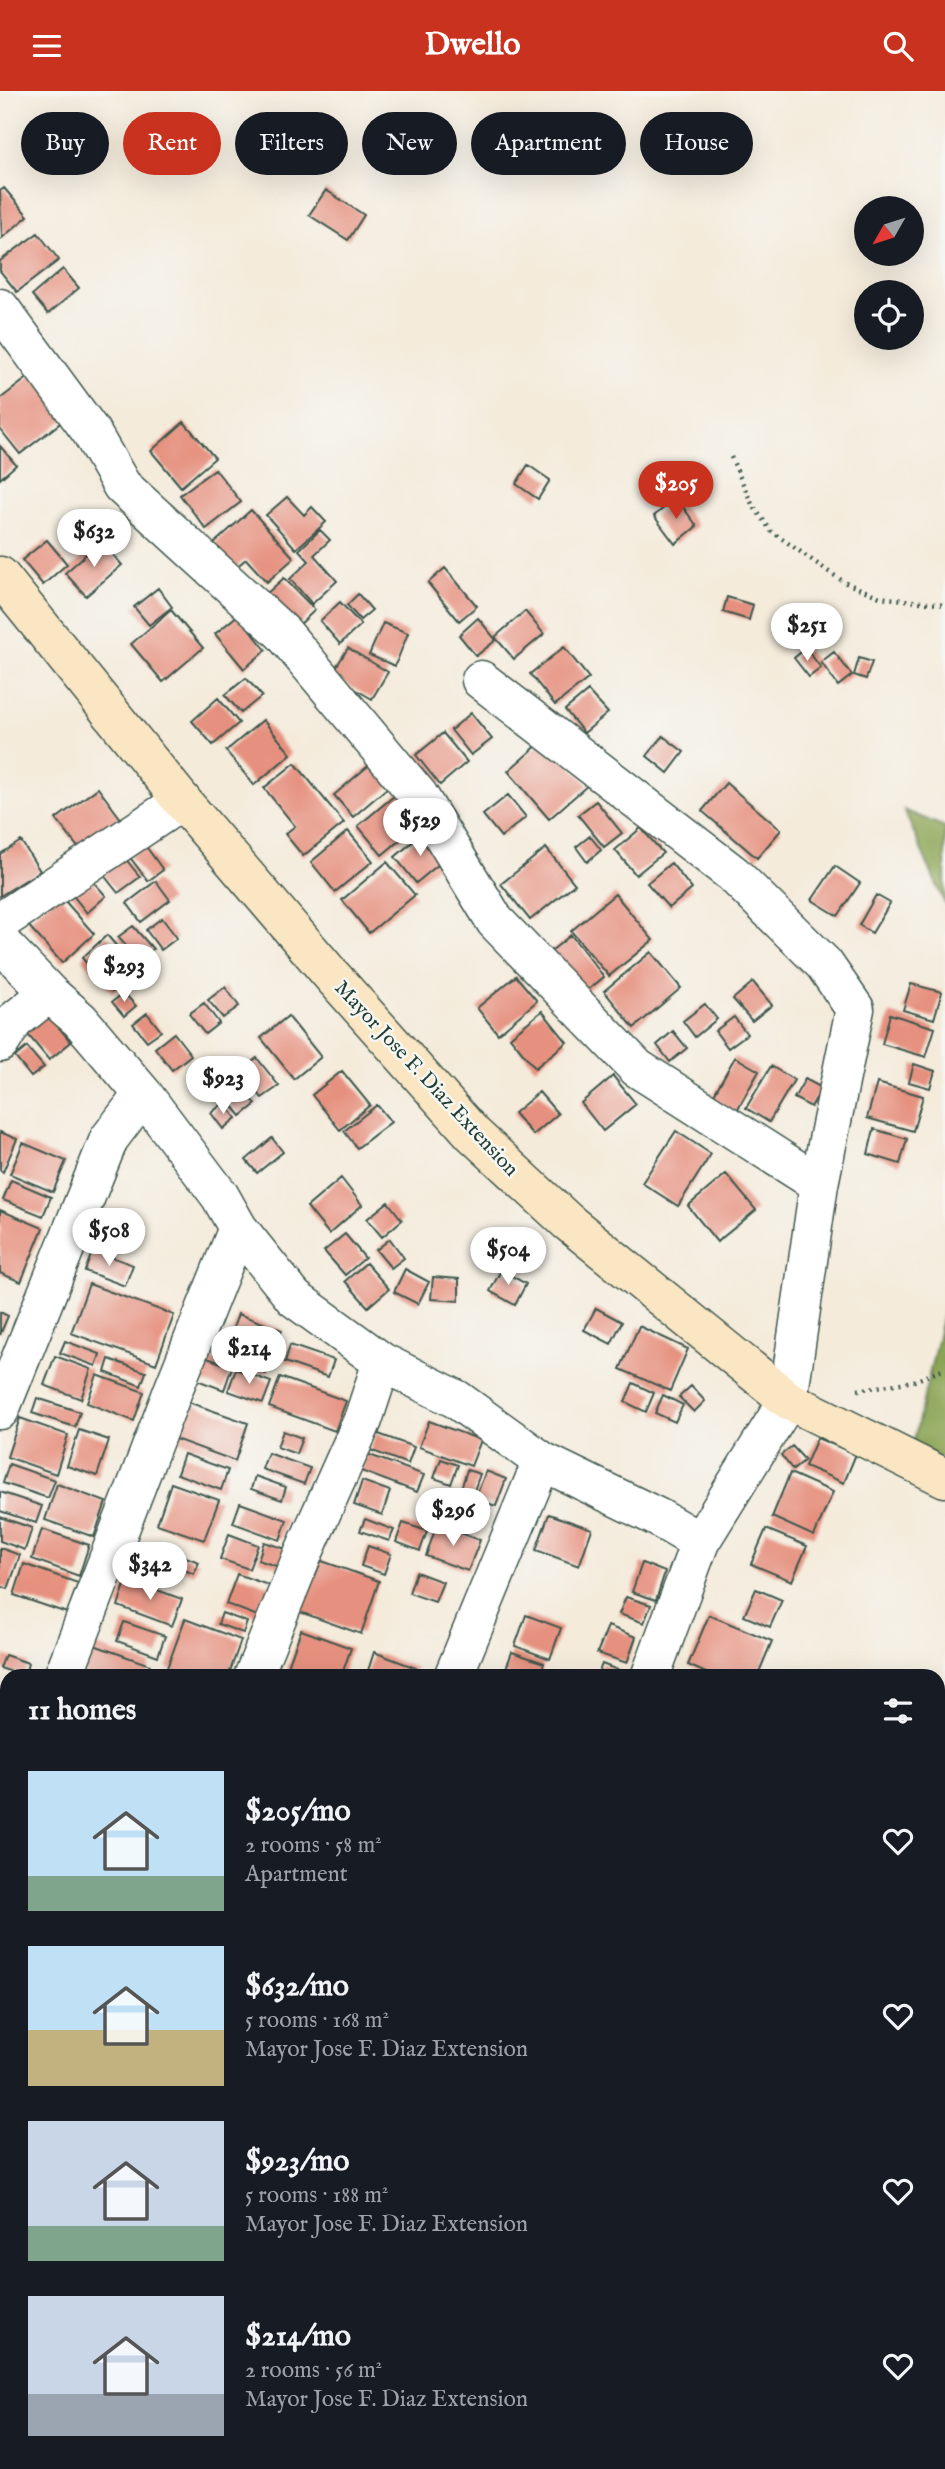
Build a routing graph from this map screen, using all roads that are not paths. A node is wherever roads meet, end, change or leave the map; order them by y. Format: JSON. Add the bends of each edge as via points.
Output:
{"nodes":[{"id":1,"x":0,"y":309,"type":"edge"},
{"id":2,"x":0,"y":576,"type":"edge"},
{"id":3,"x":481,"y":680,"type":"dead end"},
{"id":4,"x":182,"y":801,"type":"junction"},
{"id":5,"x":0,"y":922,"type":"edge"},
{"id":6,"x":0,"y":942,"type":"edge"},
{"id":7,"x":49,"y":993,"type":"junction"},
{"id":8,"x":0,"y":1042,"type":"edge"},
{"id":9,"x":143,"y":1094,"type":"junction"},
{"id":10,"x":819,"y":1184,"type":"junction"},
{"id":11,"x":239,"y":1228,"type":"junction"},
{"id":12,"x":382,"y":1362,"type":"junction"},
{"id":13,"x":788,"y":1400,"type":"junction"},
{"id":14,"x":0,"y":1410,"type":"edge"},
{"id":15,"x":542,"y":1461,"type":"junction"},
{"id":16,"x":945,"y":1478,"type":"edge"},
{"id":17,"x":700,"y":1542,"type":"junction"},
{"id":18,"x":66,"y":1669,"type":"edge"},
{"id":19,"x":256,"y":1669,"type":"edge"},
{"id":20,"x":456,"y":1669,"type":"edge"},
{"id":21,"x":653,"y":1669,"type":"edge"}],
"edges":[{"from":1,"to":10,"type":"street","via":[[91,432],[122,486],[283,633],[419,796],[495,921],[637,1068]]},
{"from":2,"to":4,"type":"street","name":"Mayor Jose F. Diaz Extension"},
{"from":3,"to":10,"type":"street","via":[[733,874],[824,964],[855,1009]]},
{"from":4,"to":5,"type":"street"},
{"from":4,"to":13,"type":"street","name":"Mayor Jose F. Diaz Extension","via":[[473,1134],[568,1222]]},
{"from":6,"to":7,"type":"street"},
{"from":7,"to":8,"type":"street","via":[[14,1021]]},
{"from":7,"to":9,"type":"street","via":[[80,1020]]},
{"from":9,"to":11,"type":"street"},
{"from":9,"to":14,"type":"street","via":[[109,1139]]},
{"from":10,"to":13,"type":"street"},
{"from":11,"to":12,"type":"street","via":[[294,1298]]},
{"from":11,"to":18,"type":"street"},
{"from":12,"to":15,"type":"street","via":[[456,1399]]},
{"from":12,"to":19,"type":"street","via":[[363,1420]]},
{"from":13,"to":16,"type":"street","name":"Mayor Jose F. Diaz Extension"},
{"from":13,"to":17,"type":"street"},
{"from":15,"to":17,"type":"street"},
{"from":15,"to":20,"type":"street"},
{"from":17,"to":21,"type":"street"}]}
